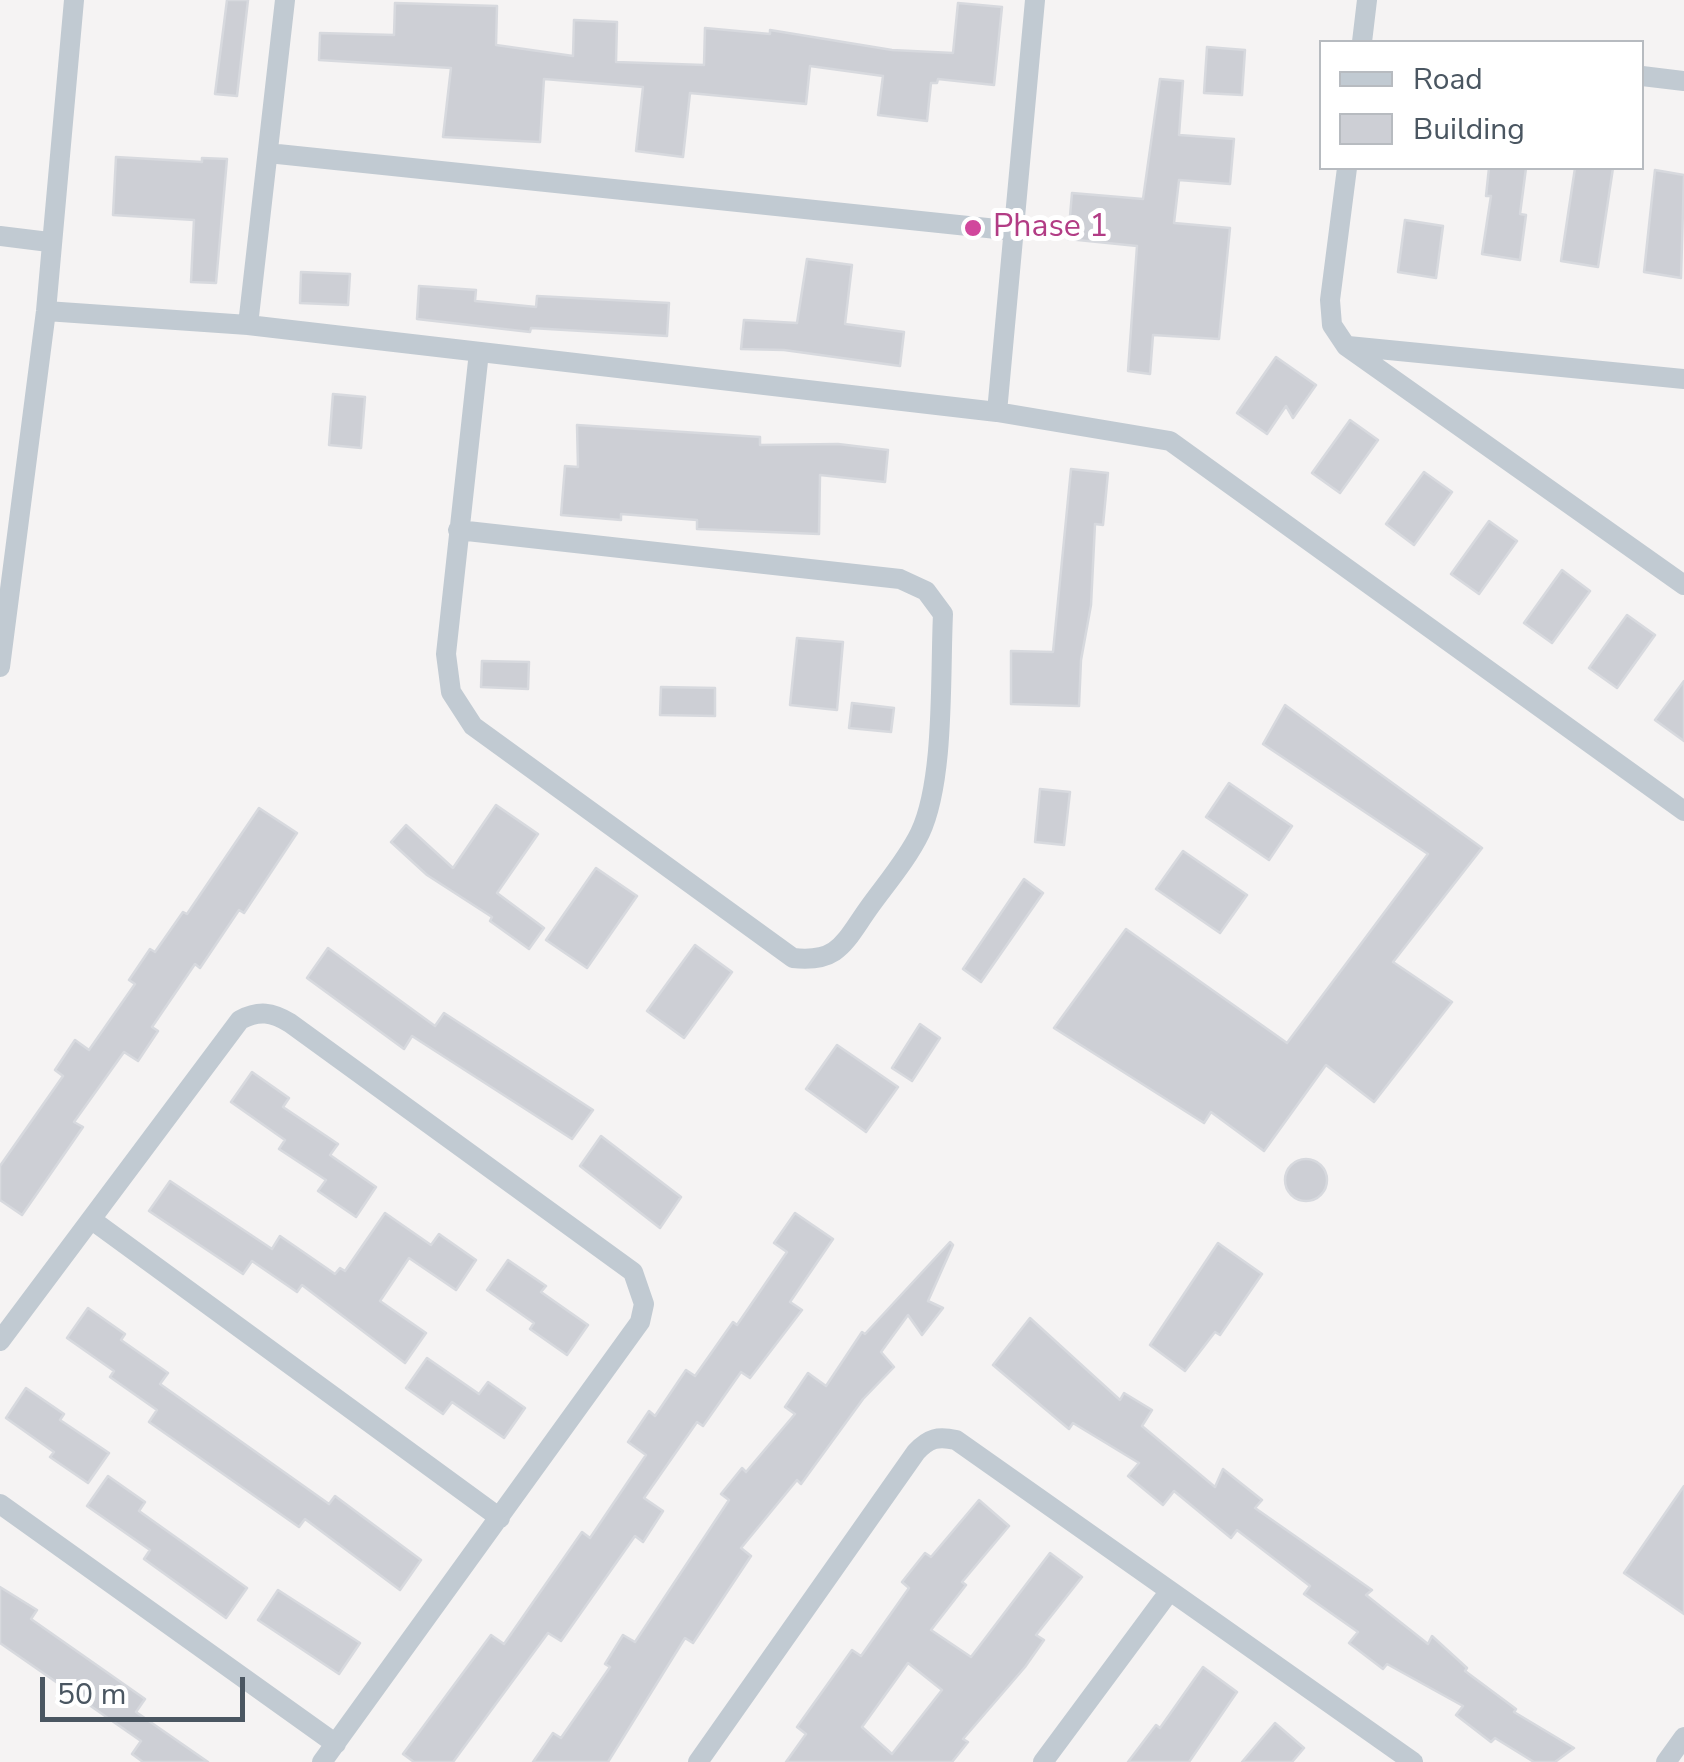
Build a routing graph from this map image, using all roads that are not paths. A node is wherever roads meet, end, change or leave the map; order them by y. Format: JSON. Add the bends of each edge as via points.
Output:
{"nodes":[{"id":1,"x":74,"y":0,"type":"edge"},
{"id":2,"x":284,"y":0,"type":"edge"},
{"id":3,"x":1035,"y":0,"type":"edge"},
{"id":4,"x":1368,"y":0,"type":"edge"},
{"id":5,"x":1362,"y":40,"type":"edge"},
{"id":6,"x":1644,"y":76,"type":"edge"},
{"id":7,"x":1684,"y":81,"type":"edge"},
{"id":8,"x":268,"y":154,"type":"junction"},
{"id":9,"x":1347,"y":170,"type":"edge"},
{"id":10,"x":1016,"y":232,"type":"junction"},
{"id":11,"x":0,"y":236,"type":"edge"},
{"id":12,"x":49,"y":242,"type":"junction"},
{"id":13,"x":46,"y":312,"type":"junction"},
{"id":14,"x":248,"y":325,"type":"junction"},
{"id":15,"x":1346,"y":346,"type":"junction"},
{"id":16,"x":479,"y":352,"type":"junction"},
{"id":17,"x":1684,"y":379,"type":"edge"},
{"id":18,"x":997,"y":412,"type":"junction"},
{"id":19,"x":7,"y":528,"type":"edge"},
{"id":20,"x":458,"y":530,"type":"junction"},
{"id":21,"x":1684,"y":585,"type":"edge"},
{"id":22,"x":0,"y":667,"type":"edge"},
{"id":23,"x":1684,"y":811,"type":"edge"},
{"id":24,"x":92,"y":1220,"type":"junction"},
{"id":25,"x":0,"y":1341,"type":"edge"},
{"id":26,"x":0,"y":1504,"type":"edge"},
{"id":27,"x":500,"y":1518,"type":"junction"},
{"id":28,"x":1169,"y":1592,"type":"junction"},
{"id":29,"x":1684,"y":1738,"type":"edge"},
{"id":30,"x":336,"y":1744,"type":"junction"},
{"id":31,"x":1403,"y":1759,"type":"edge"},
{"id":32,"x":322,"y":1762,"type":"edge"},
{"id":33,"x":698,"y":1762,"type":"edge"},
{"id":34,"x":1043,"y":1762,"type":"edge"},
{"id":35,"x":1666,"y":1762,"type":"edge"}],
"edges":[{"from":1,"to":12,"type":"street"},
{"from":2,"to":8,"type":"street"},
{"from":3,"to":10,"type":"street"},
{"from":4,"to":5,"type":"street"},
{"from":6,"to":7,"type":"street"},
{"from":8,"to":10,"type":"street"},
{"from":8,"to":14,"type":"street"},
{"from":9,"to":15,"type":"street","via":[[1330,300],[1332,325]]},
{"from":10,"to":18,"type":"street"},
{"from":11,"to":12,"type":"street"},
{"from":12,"to":13,"type":"street"},
{"from":13,"to":14,"type":"street"},
{"from":13,"to":19,"type":"street"},
{"from":14,"to":16,"type":"street"},
{"from":15,"to":17,"type":"street"},
{"from":15,"to":21,"type":"street"},
{"from":16,"to":18,"type":"street"},
{"from":16,"to":20,"type":"street"},
{"from":18,"to":23,"type":"street","via":[[1170,441]]},
{"from":19,"to":22,"type":"street"},
{"from":20,"to":20,"type":"street","via":[[446,654],[451,692],[474,726],[792,958],[818,961],[840,948],[919,836],[928,813],[943,614],[926,590],[900,579]]},
{"from":24,"to":25,"type":"street"},
{"from":24,"to":27,"type":"street"},
{"from":24,"to":27,"type":"street","via":[[240,1020],[256,1012],[277,1015],[337,1056],[632,1272],[641,1288],[640,1322]]},
{"from":26,"to":30,"type":"street"},
{"from":27,"to":30,"type":"street"},
{"from":28,"to":31,"type":"street"},
{"from":28,"to":33,"type":"street","via":[[956,1440],[928,1440]]},
{"from":28,"to":34,"type":"street"},
{"from":29,"to":35,"type":"street"},
{"from":30,"to":32,"type":"street"}]}
